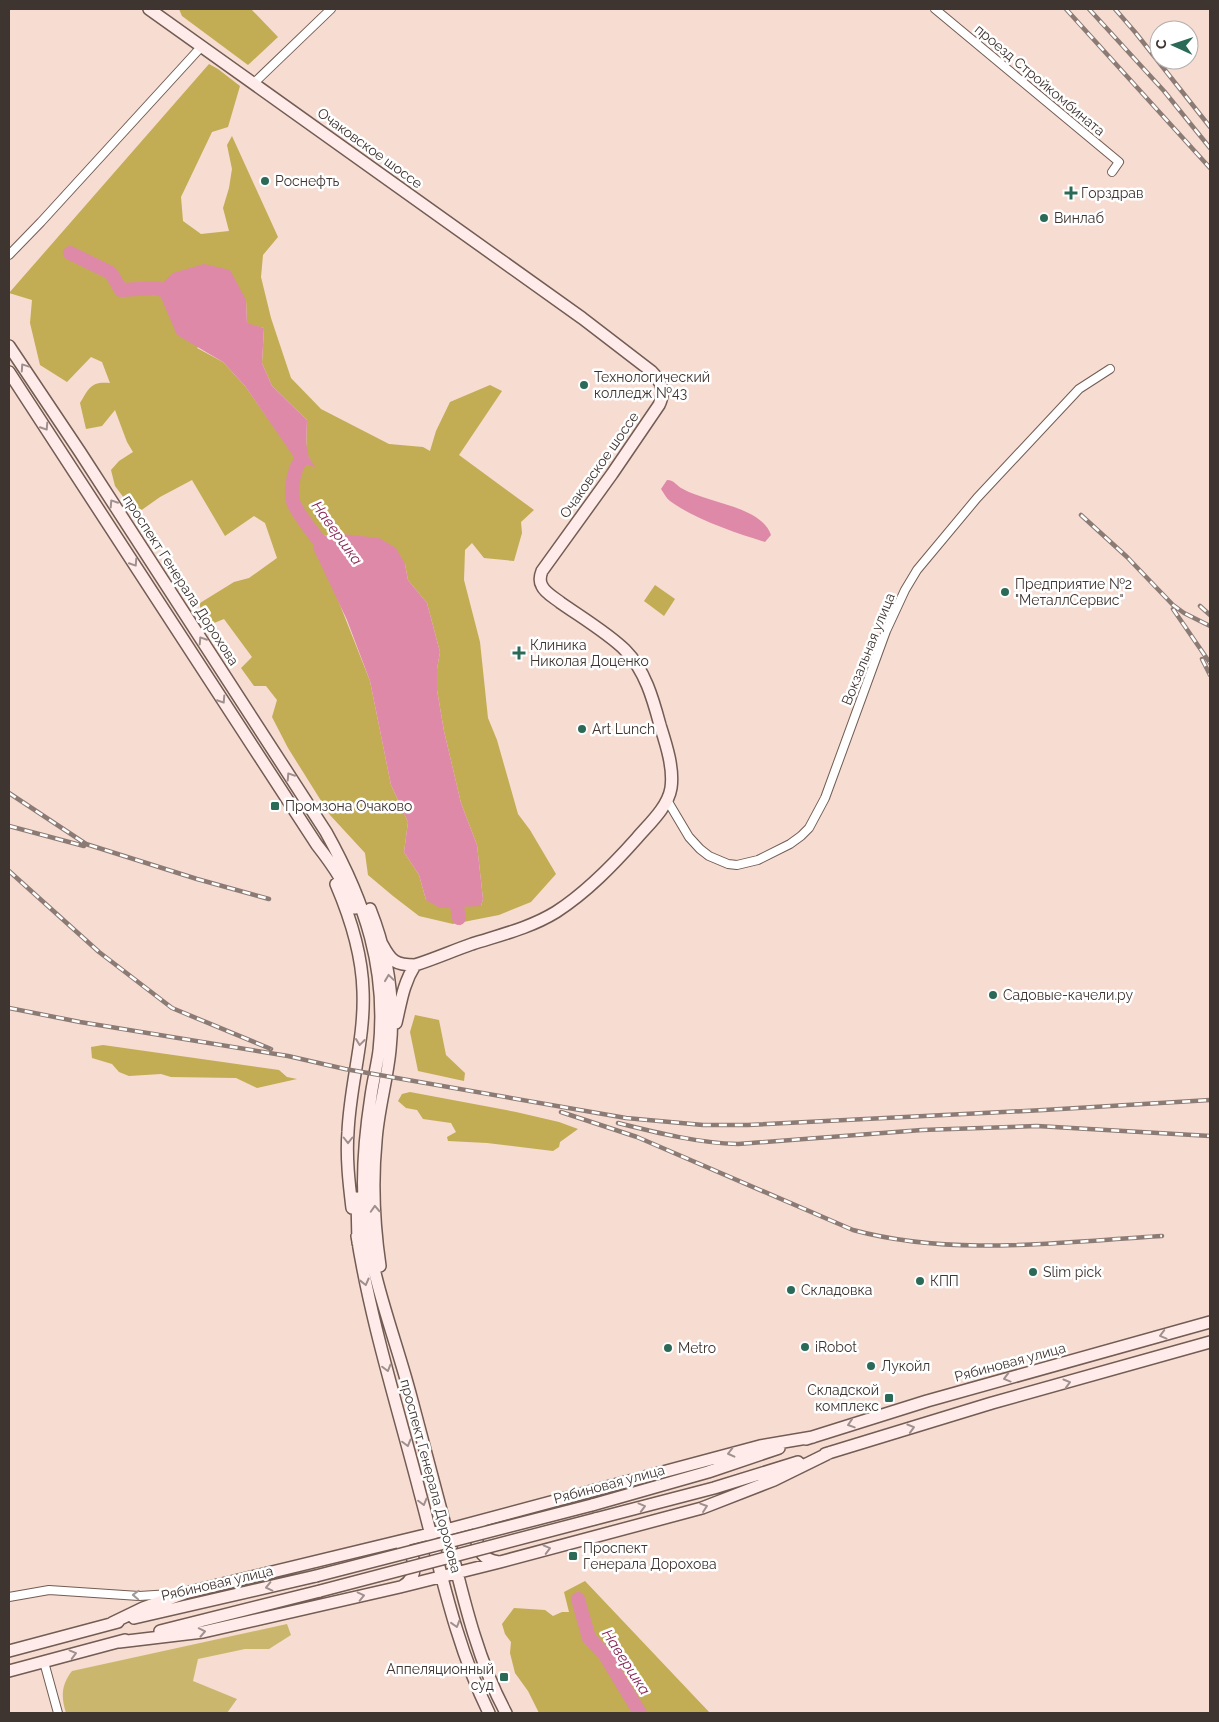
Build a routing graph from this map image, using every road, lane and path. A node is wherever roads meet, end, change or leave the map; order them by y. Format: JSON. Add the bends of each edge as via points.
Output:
{"nodes":[{"id":1,"x":149,"y":9,"type":"edge"},
{"id":2,"x":331,"y":9,"type":"edge"},
{"id":3,"x":935,"y":9,"type":"edge"},
{"id":4,"x":202,"y":46,"type":"junction"},
{"id":5,"x":254,"y":83,"type":"junction"},
{"id":6,"x":1112,"y":172,"type":"dead end"},
{"id":7,"x":9,"y":255,"type":"edge"},
{"id":8,"x":9,"y":346,"type":"edge"},
{"id":9,"x":1110,"y":368,"type":"dead end"},
{"id":10,"x":9,"y":372,"type":"edge"},
{"id":11,"x":667,"y":800,"type":"junction"},
{"id":12,"x":326,"y":832,"type":"junction"},
{"id":13,"x":382,"y":944,"type":"junction"},
{"id":14,"x":415,"y":965,"type":"junction"},
{"id":15,"x":386,"y":1071,"type":"junction"},
{"id":16,"x":1210,"y":1322,"type":"edge"},
{"id":17,"x":1210,"y":1342,"type":"edge"},
{"id":18,"x":400,"y":1360,"type":"junction"},
{"id":19,"x":813,"y":1437,"type":"junction"},
{"id":20,"x":830,"y":1452,"type":"junction"},
{"id":21,"x":491,"y":1518,"type":"junction"},
{"id":22,"x":446,"y":1530,"type":"junction"},
{"id":23,"x":431,"y":1534,"type":"junction"},
{"id":24,"x":388,"y":1544,"type":"junction"},
{"id":25,"x":500,"y":1562,"type":"junction"},
{"id":26,"x":457,"y":1573,"type":"junction"},
{"id":27,"x":442,"y":1577,"type":"junction"},
{"id":28,"x":400,"y":1587,"type":"junction"},
{"id":29,"x":185,"y":1593,"type":"junction"},
{"id":30,"x":9,"y":1597,"type":"edge"},
{"id":31,"x":112,"y":1624,"type":"junction"},
{"id":32,"x":119,"y":1642,"type":"junction"},
{"id":33,"x":9,"y":1651,"type":"edge"},
{"id":34,"x":44,"y":1662,"type":"junction"},
{"id":35,"x":9,"y":1671,"type":"edge"},
{"id":36,"x":58,"y":1713,"type":"edge"},
{"id":37,"x":488,"y":1713,"type":"edge"},
{"id":38,"x":506,"y":1713,"type":"edge"}],
"edges":[{"from":1,"to":4,"type":"main road","name":"Очаковское шоссе"},
{"from":2,"to":5,"type":"street"},
{"from":3,"to":6,"type":"street","name":"проезд Стройкомбината","via":[[1119,162]]},
{"from":4,"to":5,"type":"main road","name":"Очаковское шоссе"},
{"from":4,"to":7,"type":"street"},
{"from":5,"to":11,"type":"main road","name":"Очаковское шоссе","via":[[582,318],[660,381],[663,392],[659,405],[542,571],[540,581],[551,596],[620,646],[636,663],[645,679],[664,739],[672,779]]},
{"from":12,"to":8,"type":"main road","name":"проспект Генерала Дорохова","one_way":true},
{"from":9,"to":11,"type":"street","name":"Вокзальная улица","via":[[1079,389],[977,498],[917,570],[894,610],[825,798],[810,828],[790,844],[758,860],[737,866],[714,859],[700,849]]},
{"from":10,"to":23,"type":"main road","name":"проспект Генерала Дорохова","one_way":true,"via":[[317,845],[346,909],[355,934],[364,991],[348,1132],[349,1180],[375,1322]]},
{"from":11,"to":14,"type":"main road","name":"Очаковское шоссе","via":[[621,856],[586,889],[555,912],[533,924]]},
{"from":12,"to":13,"type":"main road","name":"проспект Генерала Дорохова","via":[[356,878]]},
{"from":12,"to":18,"type":"main road","name":"проспект Генерала Дорохова","via":[[361,904],[378,973],[380,1033],[368,1118],[363,1189],[374,1270]]},
{"from":13,"to":14,"type":"main road","via":[[393,961]]},
{"from":15,"to":13,"type":"main road","name":"проспект Генерала Дорохова","one_way":true,"via":[[391,1007]]},
{"from":14,"to":15,"type":"main road","via":[[402,990]]},
{"from":18,"to":15,"type":"main road","name":"проспект Генерала Дорохова","one_way":true,"via":[[382,1279],[374,1203],[376,1141]]},
{"from":16,"to":19,"type":"main road","name":"Рябиновая улица","one_way":true,"via":[[927,1400]]},
{"from":20,"to":17,"type":"main road","one_way":true},
{"from":18,"to":22,"type":"main road","name":"проспект Генерала Дорохова"},
{"from":19,"to":21,"type":"main road","one_way":true,"via":[[760,1446]]},
{"from":19,"to":31,"type":"main road","name":"Рябиновая улица","one_way":true,"bridge":true,"via":[[708,1472],[592,1505]]},
{"from":25,"to":20,"type":"main road","one_way":true,"via":[[702,1508],[774,1480]]},
{"from":32,"to":20,"type":"main road","one_way":true,"bridge":true,"via":[[714,1488]]},
{"from":21,"to":22,"type":"main road"},
{"from":21,"to":25,"type":"main road","via":[[480,1527],[476,1541],[487,1559]]},
{"from":22,"to":23,"type":"main road"},
{"from":22,"to":26,"type":"main road","name":"проспект Генерала Дорохова"},
{"from":23,"to":24,"type":"main road"},
{"from":23,"to":27,"type":"main road","name":"проспект Генерала Дорохова"},
{"from":24,"to":28,"type":"main road","via":[[404,1547],[414,1560],[412,1576]]},
{"from":24,"to":29,"type":"main road"},
{"from":25,"to":26,"type":"main road"},
{"from":26,"to":27,"type":"main road"},
{"from":26,"to":38,"type":"main road","name":"проспект Генерала Дорохова","via":[[485,1668]]},
{"from":27,"to":28,"type":"main road"},
{"from":27,"to":37,"type":"main road","name":"проспект Генерала Дорохова","one_way":true,"via":[[464,1651]]},
{"from":32,"to":28,"type":"main road","one_way":true,"via":[[202,1632]]},
{"from":29,"to":30,"type":"street","one_way":true,"via":[[139,1596],[49,1590]]},
{"from":29,"to":31,"type":"main road","via":[[143,1608]]},
{"from":31,"to":33,"type":"main road","name":"Рябиновая улица"},
{"from":34,"to":32,"type":"main road","one_way":true},
{"from":34,"to":35,"type":"main road"},
{"from":34,"to":36,"type":"street"}]}
